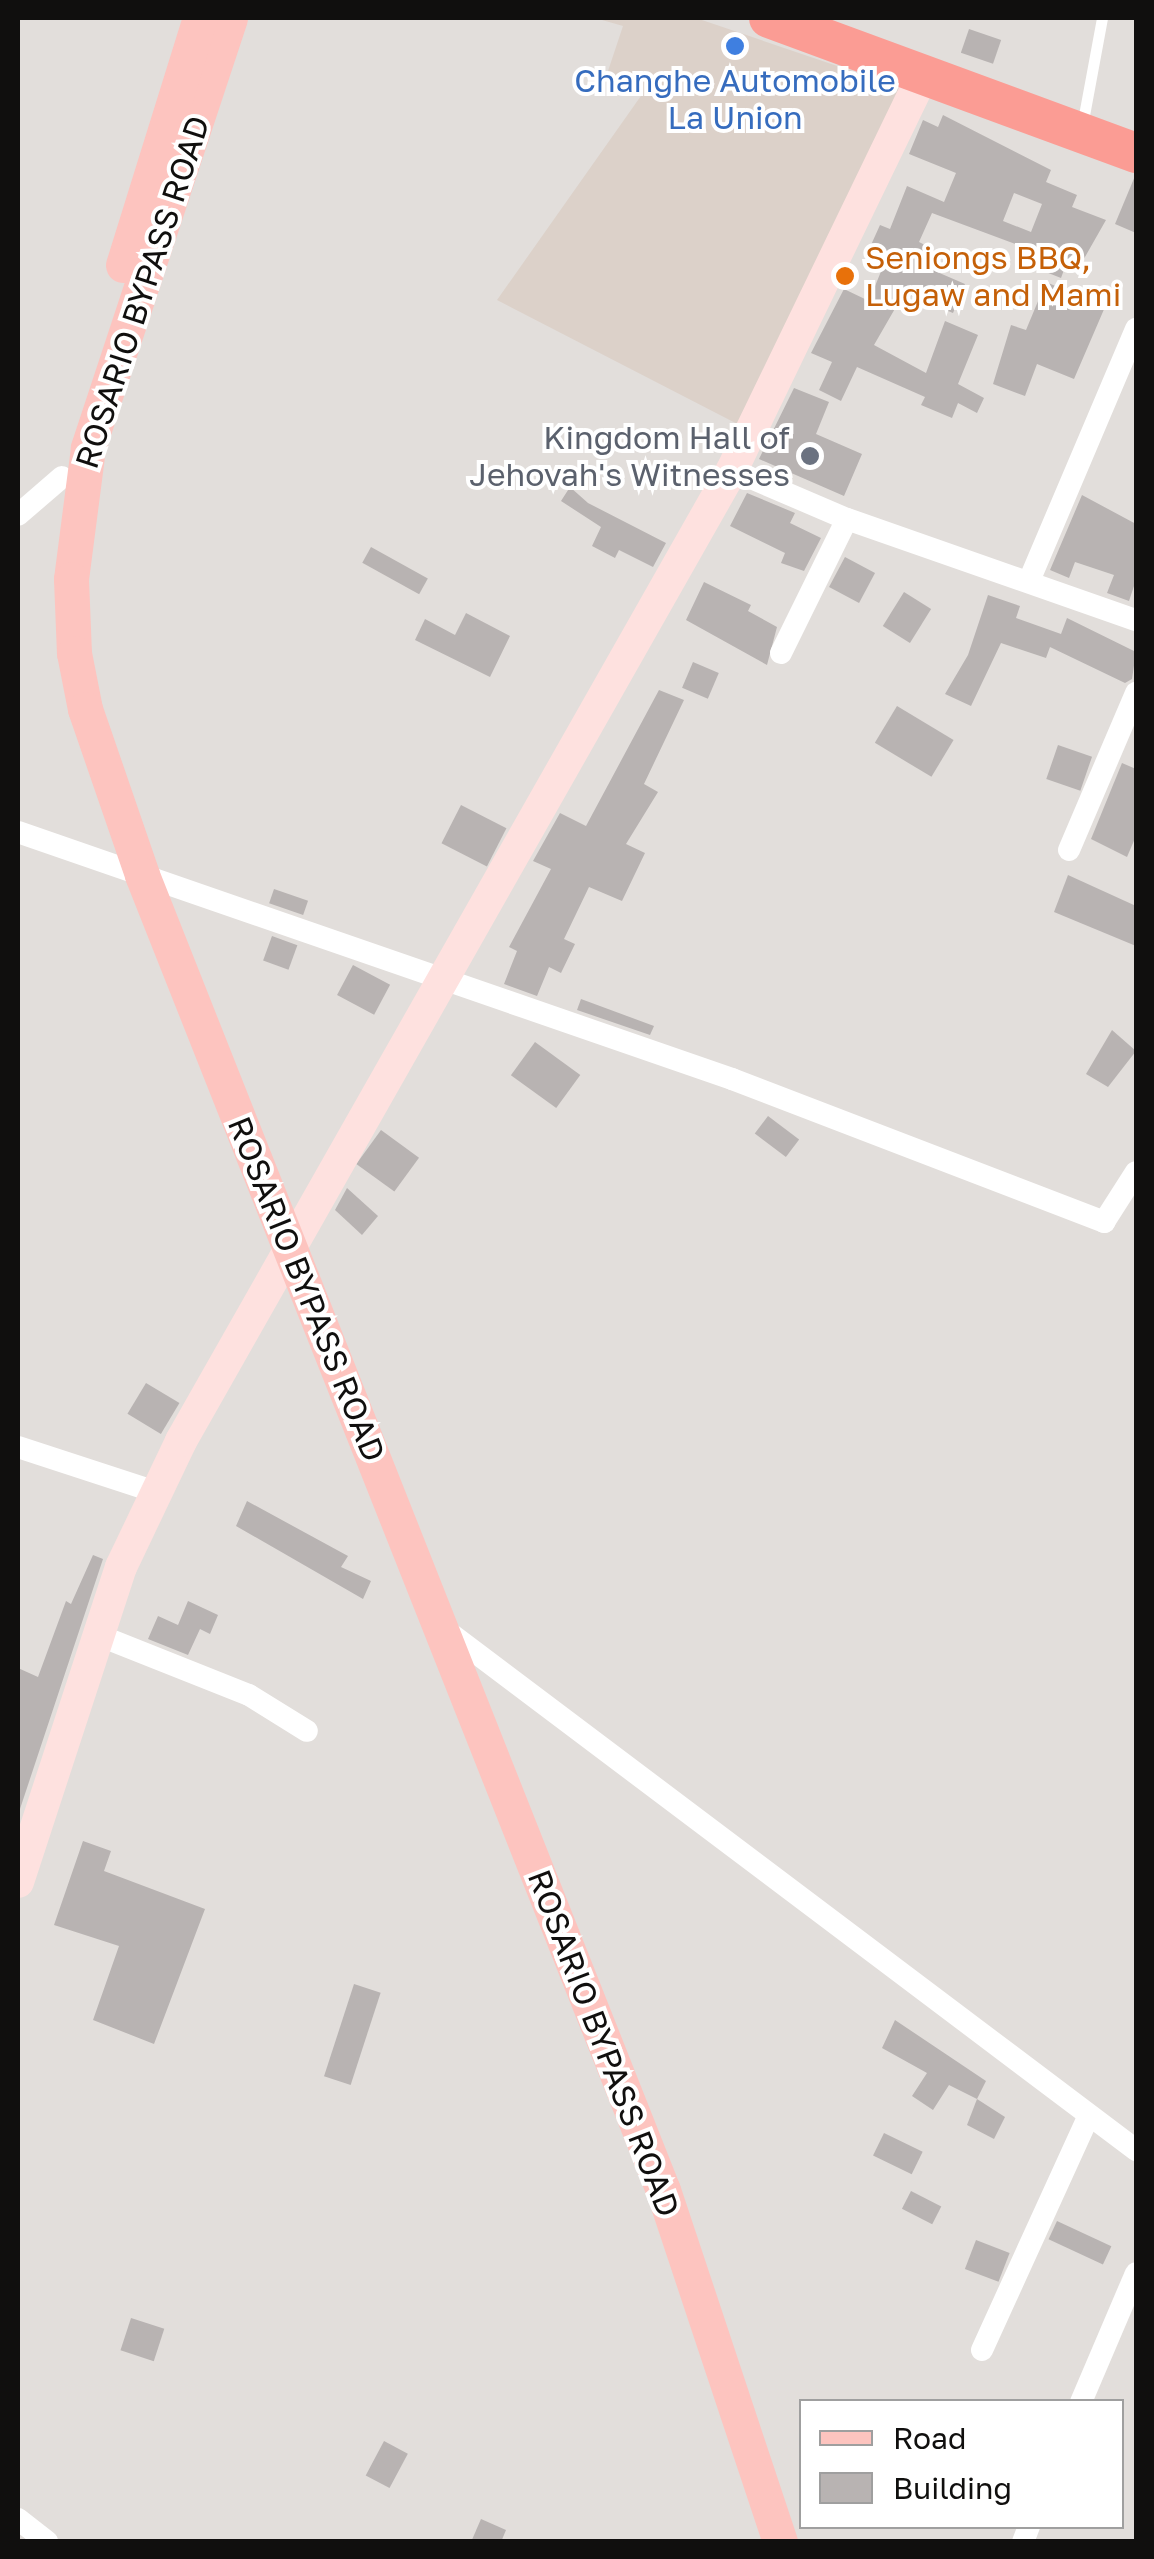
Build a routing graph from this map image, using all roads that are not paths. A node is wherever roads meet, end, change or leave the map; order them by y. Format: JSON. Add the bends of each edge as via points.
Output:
{"nodes":[{"id":1,"x":200,"y":18,"type":"edge"},
{"id":2,"x":230,"y":18,"type":"edge"},
{"id":3,"x":768,"y":18,"type":"edge"},
{"id":4,"x":1102,"y":18,"type":"edge"},
{"id":5,"x":924,"y":72,"type":"junction"},
{"id":6,"x":1080,"y":131,"type":"junction"},
{"id":7,"x":1136,"y":153,"type":"edge"},
{"id":8,"x":1136,"y":330,"type":"edge"},
{"id":9,"x":732,"y":470,"type":"junction"},
{"id":10,"x":62,"y":477,"type":"junction"},
{"id":11,"x":18,"y":515,"type":"edge"},
{"id":12,"x":848,"y":519,"type":"junction"},
{"id":13,"x":1029,"y":581,"type":"junction"},
{"id":14,"x":1136,"y":620,"type":"edge"},
{"id":15,"x":780,"y":652,"type":"dead end"},
{"id":16,"x":1136,"y":693,"type":"edge"},
{"id":17,"x":18,"y":832,"type":"edge"},
{"id":18,"x":1068,"y":850,"type":"dead end"},
{"id":19,"x":130,"y":871,"type":"junction"},
{"id":20,"x":436,"y":982,"type":"junction"},
{"id":21,"x":1136,"y":1172,"type":"edge"},
{"id":22,"x":284,"y":1254,"type":"junction"},
{"id":23,"x":18,"y":1446,"type":"edge"},
{"id":24,"x":156,"y":1492,"type":"junction"},
{"id":25,"x":440,"y":1625,"type":"junction"},
{"id":26,"x":98,"y":1635,"type":"junction"},
{"id":27,"x":307,"y":1731,"type":"dead end"},
{"id":28,"x":18,"y":1882,"type":"edge"},
{"id":29,"x":1088,"y":2115,"type":"junction"},
{"id":30,"x":1136,"y":2150,"type":"edge"},
{"id":31,"x":1136,"y":2272,"type":"edge"},
{"id":32,"x":982,"y":2350,"type":"dead end"},
{"id":33,"x":1082,"y":2399,"type":"edge"},
{"id":34,"x":18,"y":2518,"type":"edge"},
{"id":35,"x":47,"y":2542,"type":"edge"},
{"id":36,"x":760,"y":2542,"type":"edge"},
{"id":37,"x":780,"y":2542,"type":"edge"}],
"edges":[{"from":1,"to":10,"type":"main road","name":"ROSARIO BYPASS ROAD"},
{"from":2,"to":19,"type":"main road","name":"ROSARIO BYPASS ROAD","via":[[88,448],[75,514],[74,653]]},
{"from":3,"to":5,"type":"highway"},
{"from":4,"to":6,"type":"lane","via":[[1093,92]]},
{"from":5,"to":6,"type":"highway"},
{"from":5,"to":9,"type":"street"},
{"from":6,"to":7,"type":"highway"},
{"from":8,"to":13,"type":"street"},
{"from":9,"to":12,"type":"street"},
{"from":9,"to":20,"type":"street"},
{"from":10,"to":11,"type":"street"},
{"from":10,"to":19,"type":"main road","name":"ROSARIO BYPASS ROAD","via":[[52,587],[68,722]]},
{"from":12,"to":13,"type":"street"},
{"from":12,"to":15,"type":"street"},
{"from":13,"to":14,"type":"street"},
{"from":16,"to":18,"type":"street"},
{"from":17,"to":19,"type":"street"},
{"from":19,"to":20,"type":"street"},
{"from":19,"to":22,"type":"main road","name":"ROSARIO BYPASS ROAD"},
{"from":20,"to":21,"type":"street","via":[[748,1084],[1104,1222]]},
{"from":20,"to":22,"type":"street"},
{"from":22,"to":24,"type":"street"},
{"from":22,"to":25,"type":"main road","name":"ROSARIO BYPASS ROAD"},
{"from":22,"to":36,"type":"main road","name":"ROSARIO BYPASS ROAD","via":[[644,2201]]},
{"from":23,"to":24,"type":"street"},
{"from":24,"to":26,"type":"street"},
{"from":25,"to":29,"type":"street"},
{"from":25,"to":37,"type":"main road","name":"ROSARIO BYPASS ROAD","via":[[663,2190]]},
{"from":26,"to":27,"type":"street","via":[[262,1702]]},
{"from":26,"to":28,"type":"street"},
{"from":29,"to":30,"type":"street"},
{"from":29,"to":32,"type":"street"},
{"from":31,"to":33,"type":"street"},
{"from":34,"to":35,"type":"street"}]}
